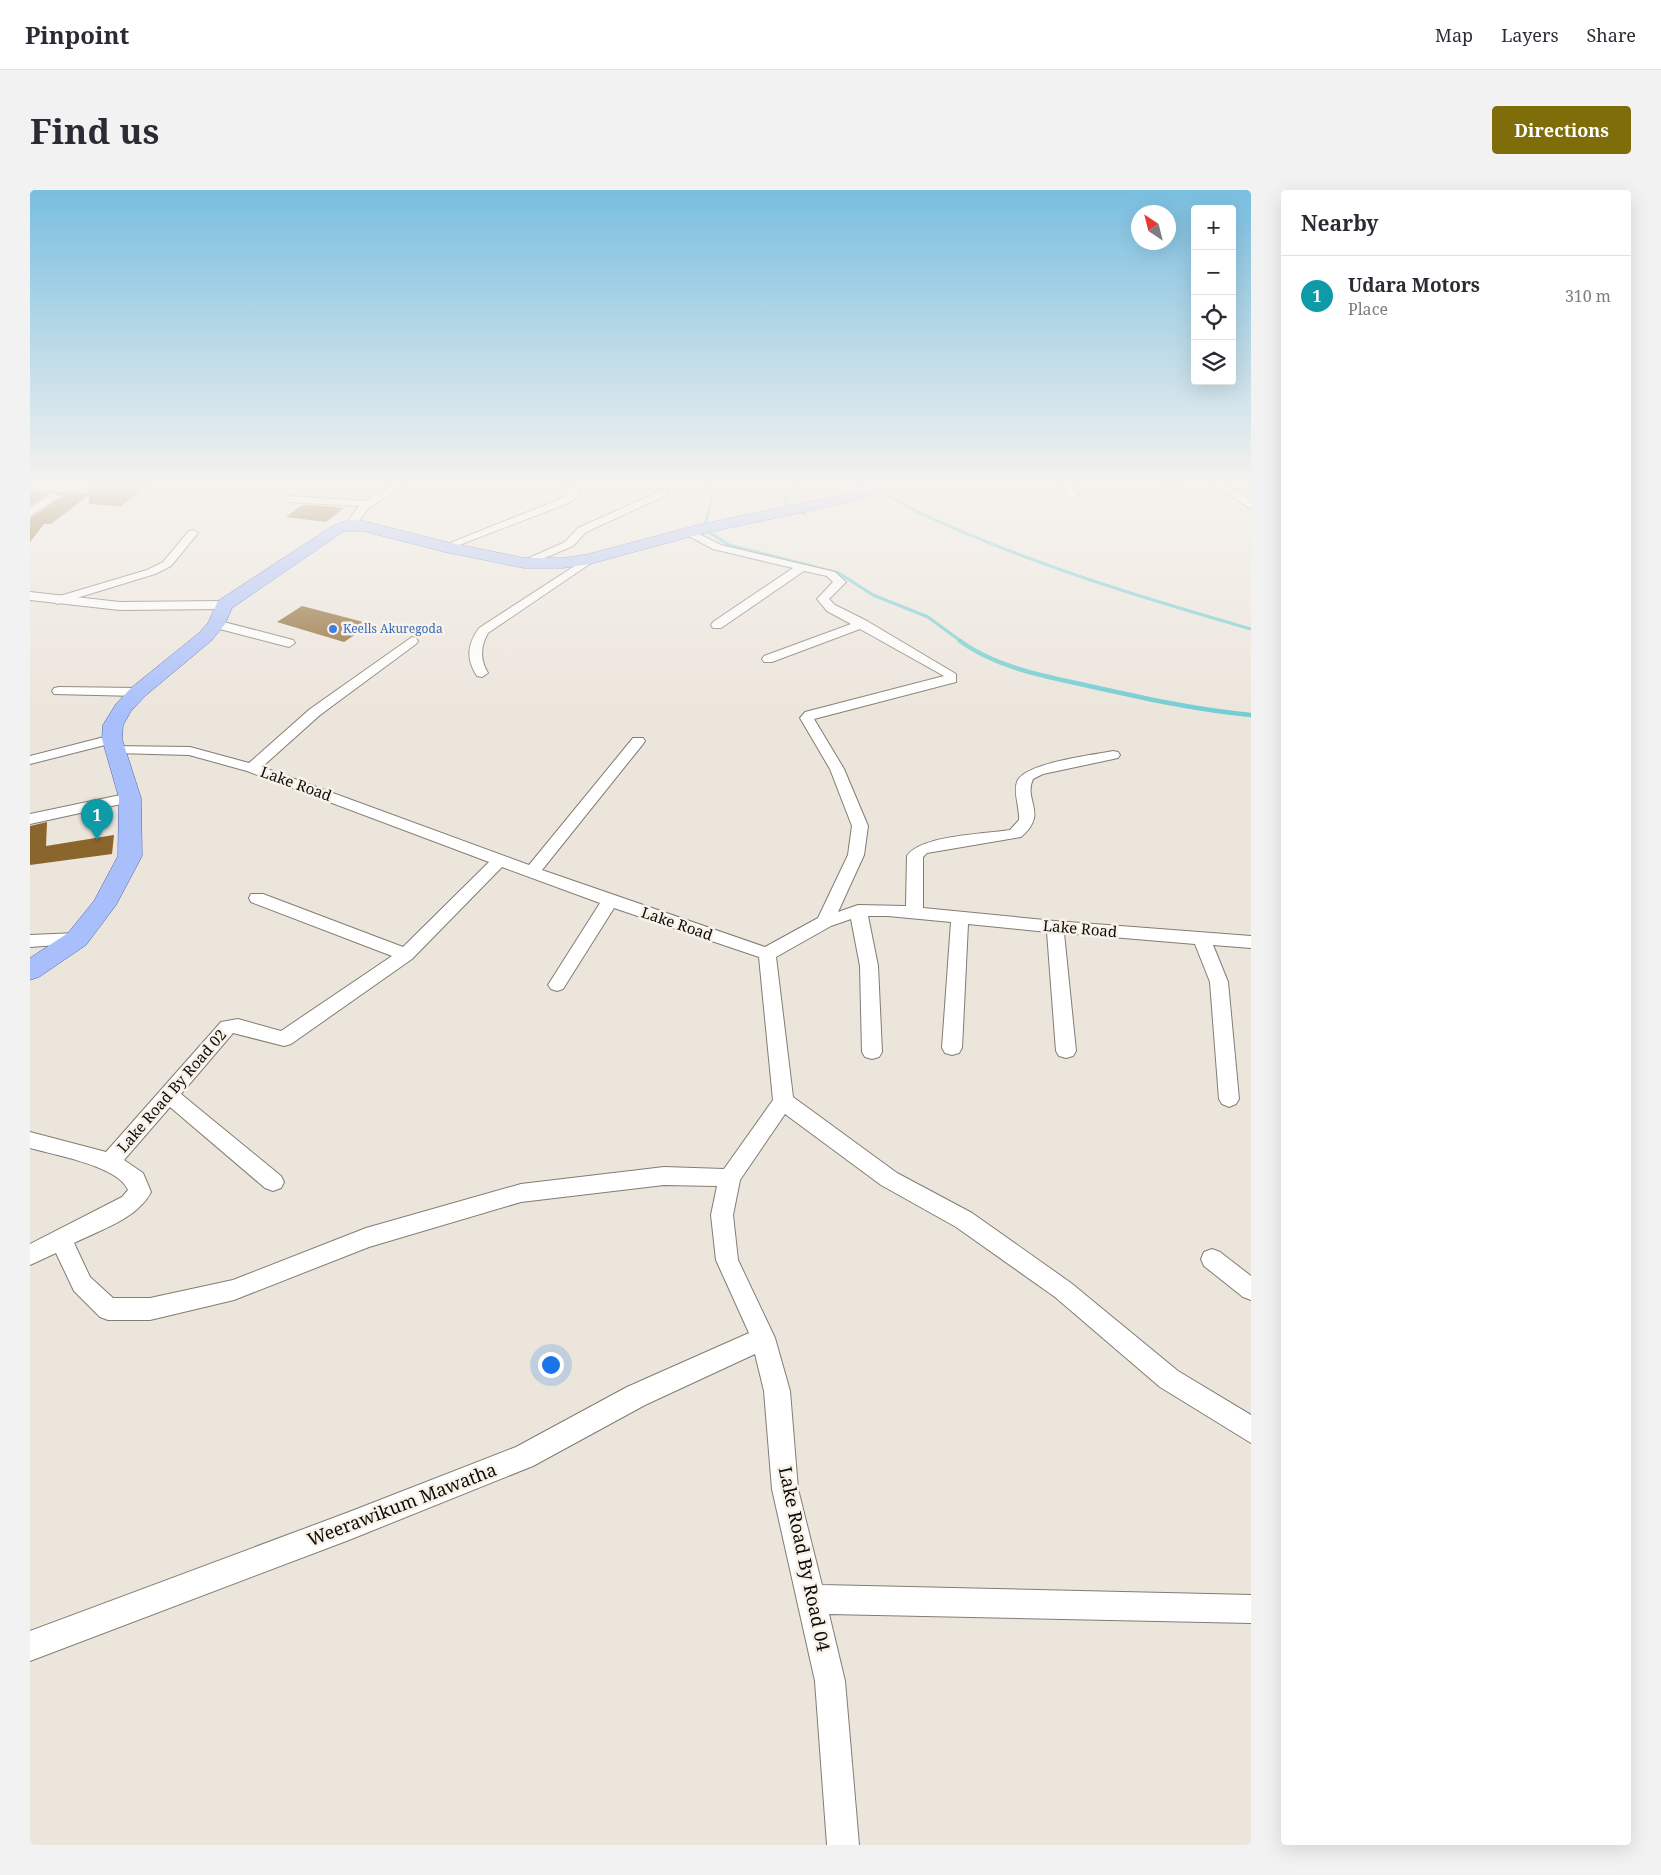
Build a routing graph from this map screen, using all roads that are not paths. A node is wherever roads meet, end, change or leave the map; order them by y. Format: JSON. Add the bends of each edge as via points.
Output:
{"nodes":[{"id":1,"x":170,"y":560,"type":"edge"},
{"id":2,"x":295,"y":560,"type":"edge"},
{"id":3,"x":510,"y":560,"type":"edge"},
{"id":4,"x":531,"y":560,"type":"edge"},
{"id":5,"x":582,"y":560,"type":"edge"},
{"id":6,"x":588,"y":560,"type":"edge"},
{"id":7,"x":773,"y":560,"type":"edge"},
{"id":8,"x":524,"y":563,"type":"junction"},
{"id":9,"x":802,"y":567,"type":"junction"},
{"id":10,"x":30,"y":596,"type":"edge"},
{"id":11,"x":57,"y":600,"type":"junction"},
{"id":12,"x":220,"y":614,"type":"junction"},
{"id":13,"x":863,"y":624,"type":"junction"},
{"id":14,"x":717,"y":625,"type":"dead end"},
{"id":15,"x":412,"y":641,"type":"dead end"},
{"id":16,"x":289,"y":643,"type":"dead end"},
{"id":17,"x":768,"y":659,"type":"dead end"},
{"id":18,"x":482,"y":672,"type":"dead end"},
{"id":19,"x":60,"y":691,"type":"dead end"},
{"id":20,"x":138,"y":692,"type":"junction"},
{"id":21,"x":638,"y":741,"type":"dead end"},
{"id":22,"x":114,"y":744,"type":"junction"},
{"id":23,"x":1113,"y":755,"type":"dead end"},
{"id":24,"x":30,"y":760,"type":"edge"},
{"id":25,"x":252,"y":768,"type":"junction"},
{"id":26,"x":130,"y":798,"type":"junction"},
{"id":27,"x":30,"y":819,"type":"edge"},
{"id":28,"x":500,"y":860,"type":"junction"},
{"id":29,"x":532,"y":872,"type":"junction"},
{"id":30,"x":257,"y":898,"type":"dead end"},
{"id":31,"x":610,"y":901,"type":"junction"},
{"id":32,"x":858,"y":911,"type":"junction"},
{"id":33,"x":914,"y":911,"type":"junction"},
{"id":34,"x":960,"y":917,"type":"junction"},
{"id":35,"x":825,"y":922,"type":"junction"},
{"id":36,"x":1056,"y":927,"type":"junction"},
{"id":37,"x":76,"y":939,"type":"junction"},
{"id":38,"x":1202,"y":939,"type":"junction"},
{"id":39,"x":30,"y":941,"type":"edge"},
{"id":40,"x":1251,"y":942,"type":"edge"},
{"id":41,"x":767,"y":954,"type":"junction"},
{"id":42,"x":406,"y":955,"type":"junction"},
{"id":43,"x":30,"y":971,"type":"edge"},
{"id":44,"x":557,"y":986,"type":"dead end"},
{"id":45,"x":952,"y":1048,"type":"dead end"},
{"id":46,"x":872,"y":1052,"type":"dead end"},
{"id":47,"x":1066,"y":1052,"type":"dead end"},
{"id":48,"x":169,"y":1095,"type":"junction"},
{"id":49,"x":1229,"y":1099,"type":"dead end"},
{"id":50,"x":783,"y":1101,"type":"junction"},
{"id":51,"x":30,"y":1140,"type":"edge"},
{"id":52,"x":110,"y":1162,"type":"junction"},
{"id":53,"x":730,"y":1178,"type":"junction"},
{"id":54,"x":273,"y":1182,"type":"dead end"},
{"id":55,"x":60,"y":1238,"type":"junction"},
{"id":56,"x":30,"y":1255,"type":"edge"},
{"id":57,"x":1212,"y":1259,"type":"dead end"},
{"id":58,"x":1251,"y":1290,"type":"edge"},
{"id":59,"x":763,"y":1338,"type":"junction"},
{"id":60,"x":1251,"y":1430,"type":"edge"},
{"id":61,"x":812,"y":1599,"type":"junction"},
{"id":62,"x":1251,"y":1609,"type":"edge"},
{"id":63,"x":30,"y":1646,"type":"edge"},
{"id":64,"x":843,"y":1845,"type":"edge"}],
"edges":[{"from":1,"to":11,"type":"street","via":[[152,572]]},
{"from":2,"to":12,"type":"main road"},
{"from":3,"to":8,"type":"main road"},
{"from":4,"to":8,"type":"street"},
{"from":5,"to":8,"type":"main road"},
{"from":6,"to":18,"type":"street","via":[[483,631],[474,644],[477,666]]},
{"from":7,"to":9,"type":"street"},
{"from":9,"to":13,"type":"street","via":[[831,574],[840,582],[823,599],[831,608]]},
{"from":9,"to":14,"type":"street"},
{"from":10,"to":11,"type":"street"},
{"from":11,"to":12,"type":"street"},
{"from":12,"to":16,"type":"street"},
{"from":12,"to":20,"type":"main road","via":[[205,637]]},
{"from":13,"to":17,"type":"street"},
{"from":13,"to":35,"type":"street","via":[[950,674],[951,679],[807,718],[837,769],[860,826],[856,855]]},
{"from":15,"to":25,"type":"street","via":[[315,712]]},
{"from":19,"to":20,"type":"street"},
{"from":20,"to":22,"type":"main road","via":[[113,725]]},
{"from":21,"to":29,"type":"street"},
{"from":22,"to":24,"type":"street","name":"Lake Road"},
{"from":22,"to":25,"type":"street","name":"Lake Road","via":[[190,752]]},
{"from":22,"to":26,"type":"main road"},
{"from":23,"to":33,"type":"street","via":[[1028,776],[1024,783],[1026,826],[1015,834],[921,850],[915,856]]},
{"from":25,"to":28,"type":"street","name":"Lake Road"},
{"from":26,"to":27,"type":"street"},
{"from":26,"to":37,"type":"main road","via":[[130,856],[104,905]]},
{"from":28,"to":29,"type":"street","name":"Lake Road"},
{"from":28,"to":42,"type":"street","name":"Lake Road By Road 02"},
{"from":29,"to":31,"type":"street","name":"Lake Road"},
{"from":30,"to":42,"type":"street"},
{"from":31,"to":41,"type":"street","name":"Lake Road"},
{"from":31,"to":44,"type":"street"},
{"from":32,"to":33,"type":"street","name":"Lake Road"},
{"from":32,"to":35,"type":"street","name":"Lake Road"},
{"from":32,"to":46,"type":"street","via":[[869,966]]},
{"from":33,"to":34,"type":"street","name":"Lake Road"},
{"from":34,"to":36,"type":"street","name":"Lake Road"},
{"from":34,"to":45,"type":"street"},
{"from":35,"to":41,"type":"street","name":"Lake Road"},
{"from":36,"to":38,"type":"street","name":"Lake Road"},
{"from":36,"to":47,"type":"street"},
{"from":37,"to":39,"type":"street"},
{"from":37,"to":43,"type":"main road"},
{"from":38,"to":40,"type":"street","name":"Lake Road"},
{"from":38,"to":49,"type":"street","via":[[1220,982]]},
{"from":41,"to":50,"type":"street"},
{"from":42,"to":48,"type":"street","name":"Lake Road By Road 02","via":[[284,1039],[238,1026],[228,1027]]},
{"from":48,"to":52,"type":"street","name":"Lake Road By Road 02"},
{"from":48,"to":54,"type":"street"},
{"from":50,"to":53,"type":"street","name":"Lake Road By Road 04"},
{"from":50,"to":60,"type":"street","via":[[889,1179],[964,1220],[1063,1290],[1169,1379]]},
{"from":51,"to":52,"type":"street"},
{"from":52,"to":55,"type":"street","via":[[134,1179],[140,1192],[130,1204]]},
{"from":53,"to":55,"type":"street","via":[[664,1176],[521,1194],[366,1238],[234,1290],[150,1310],[108,1309],[82,1284]]},
{"from":53,"to":59,"type":"street","name":"Lake Road By Road 04","via":[[722,1215],[727,1260]]},
{"from":55,"to":56,"type":"street"},
{"from":57,"to":58,"type":"street"},
{"from":59,"to":61,"type":"street","name":"Lake Road By Road 04","via":[[777,1391],[785,1489]]},
{"from":59,"to":63,"type":"street","name":"Weerawikum Mawatha","via":[[636,1396],[524,1457]]},
{"from":61,"to":62,"type":"street"},
{"from":61,"to":64,"type":"street","name":"Lake Road By Road 04","via":[[830,1680]]}]}
